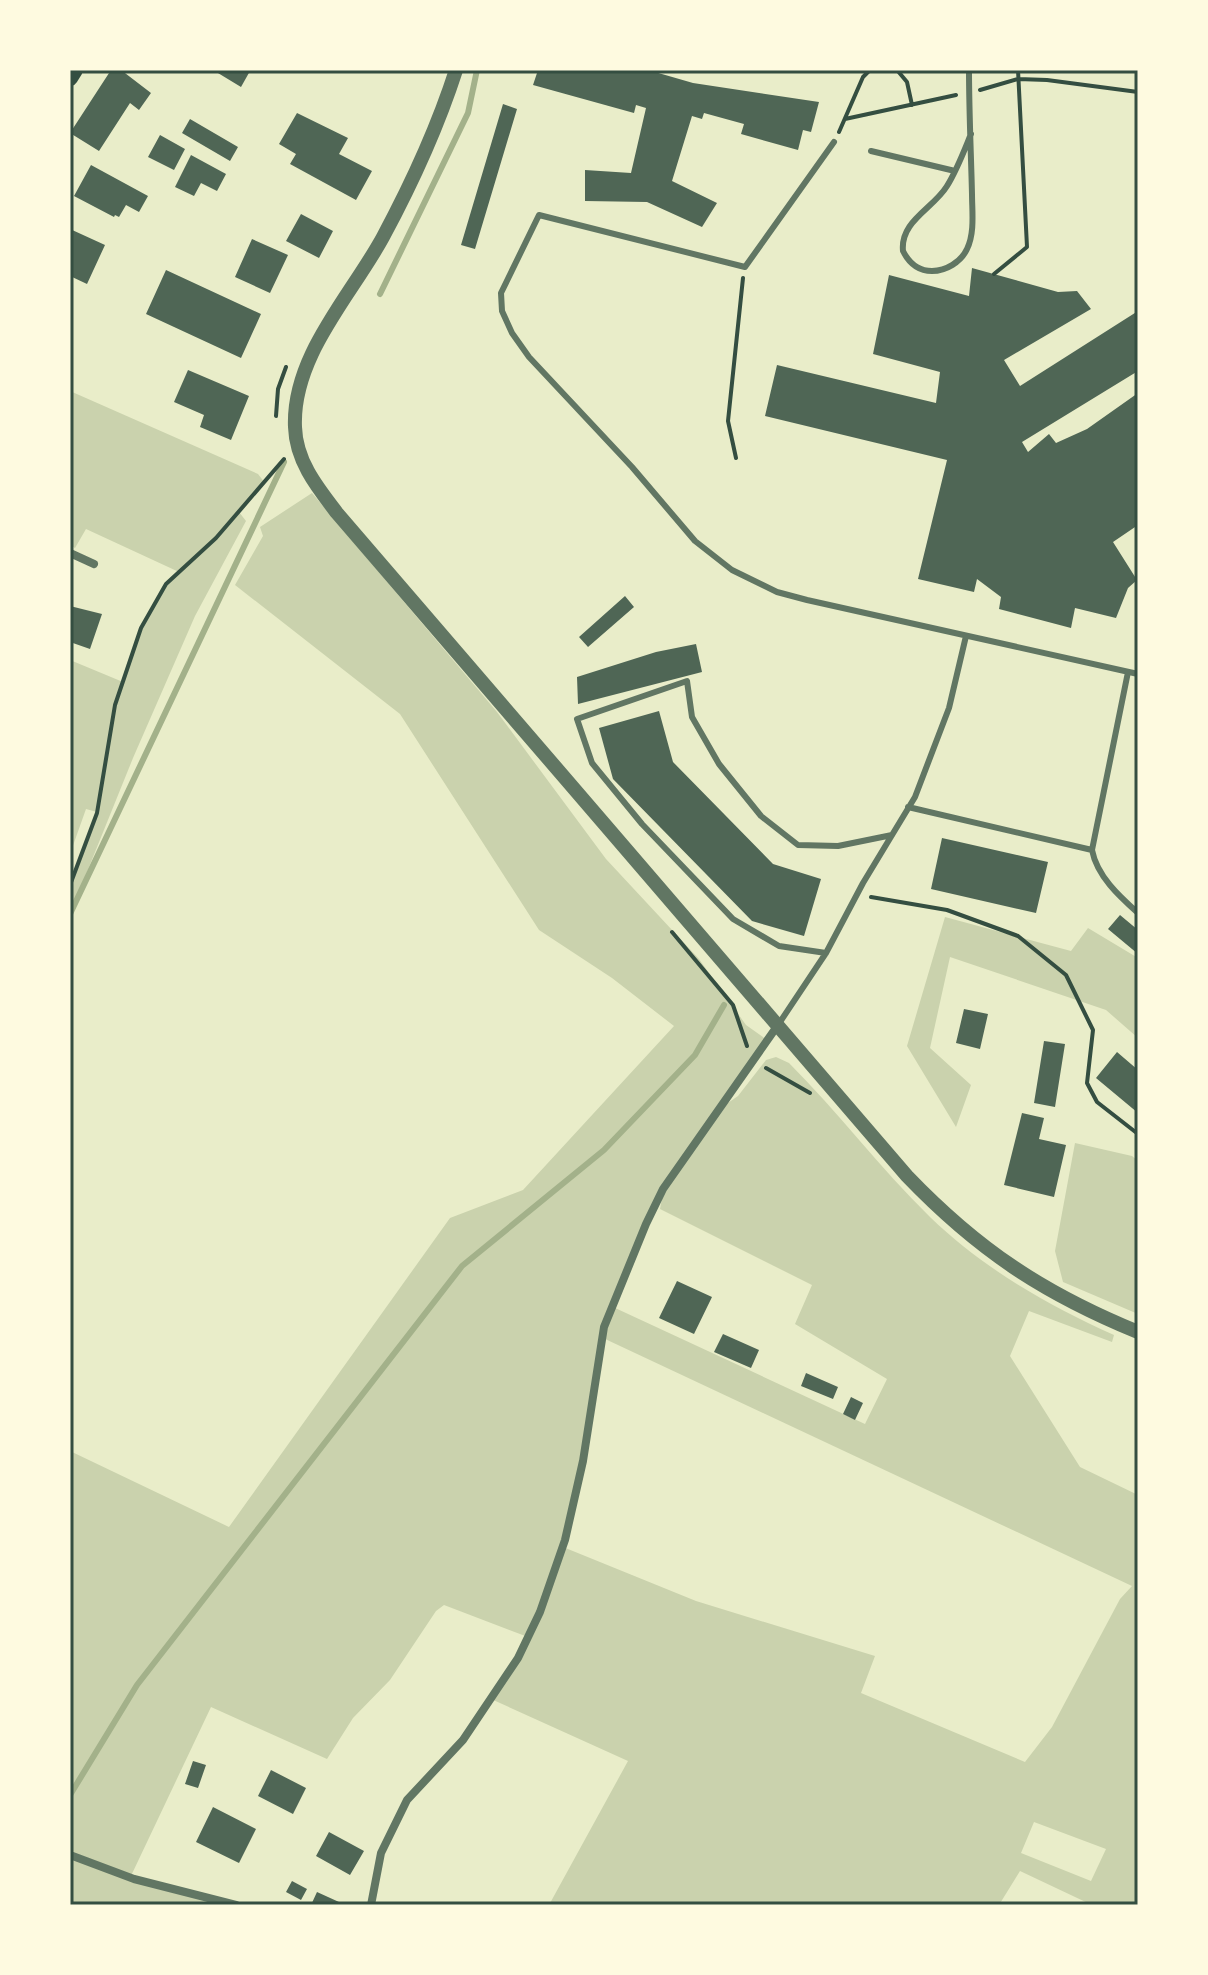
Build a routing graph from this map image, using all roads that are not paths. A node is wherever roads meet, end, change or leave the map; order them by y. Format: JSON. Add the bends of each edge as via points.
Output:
{"nodes":[{"id":1,"x":75,"y":70,"type":"edge"},
{"id":2,"x":456,"y":70,"type":"edge"},
{"id":3,"x":969,"y":70,"type":"edge"},
{"id":4,"x":70,"y":78,"type":"edge"},
{"id":5,"x":971,"y":134,"type":"junction"},
{"id":6,"x":834,"y":142,"type":"road end"},
{"id":7,"x":871,"y":151,"type":"dead end"},
{"id":8,"x":955,"y":171,"type":"junction"},
{"id":9,"x":70,"y":553,"type":"edge"},
{"id":10,"x":94,"y":564,"type":"dead end"},
{"id":11,"x":966,"y":636,"type":"junction"},
{"id":12,"x":1128,"y":672,"type":"junction"},
{"id":13,"x":1138,"y":674,"type":"edge"},
{"id":14,"x":908,"y":807,"type":"junction"},
{"id":15,"x":892,"y":835,"type":"junction"},
{"id":16,"x":1092,"y":850,"type":"junction"},
{"id":17,"x":1138,"y":913,"type":"edge"},
{"id":18,"x":826,"y":953,"type":"junction"},
{"id":19,"x":778,"y":1025,"type":"junction"},
{"id":20,"x":1138,"y":1332,"type":"edge"},
{"id":21,"x":70,"y":1855,"type":"edge"},
{"id":22,"x":236,"y":1905,"type":"edge"},
{"id":23,"x":371,"y":1905,"type":"edge"}],
"edges":[{"from":1,"to":4,"type":"main road"},
{"from":2,"to":19,"type":"street","via":[[406,193],[306,368],[296,399],[296,441],[309,474],[337,513]]},
{"from":3,"to":5,"type":"lane"},
{"from":5,"to":8,"type":"lane"},
{"from":5,"to":8,"type":"lane","via":[[969,245],[953,265],[926,270],[907,259],[904,236]]},
{"from":6,"to":11,"type":"lane","via":[[745,267],[539,215],[509,272],[501,293],[502,311],[529,357],[695,541],[732,570],[777,592]]},
{"from":7,"to":8,"type":"lane"},
{"from":9,"to":10,"type":"street"},
{"from":11,"to":12,"type":"lane"},
{"from":11,"to":14,"type":"lane","via":[[949,708]]},
{"from":12,"to":13,"type":"lane"},
{"from":12,"to":16,"type":"lane"},
{"from":14,"to":15,"type":"lane"},
{"from":14,"to":16,"type":"lane"},
{"from":15,"to":18,"type":"lane"},
{"from":15,"to":18,"type":"lane","via":[[838,846],[798,845],[761,816],[719,764],[692,717],[687,681],[577,719],[592,763],[733,919],[779,946]]},
{"from":16,"to":17,"type":"lane","via":[[1119,897]]},
{"from":18,"to":19,"type":"lane"},
{"from":19,"to":20,"type":"street","via":[[907,1176],[977,1243],[1059,1296]]},
{"from":19,"to":23,"type":"street","via":[[663,1189],[646,1224],[604,1327],[583,1461],[565,1540],[540,1612],[518,1658],[463,1740],[407,1800],[381,1853]]},
{"from":21,"to":22,"type":"street","via":[[134,1879]]}]}
